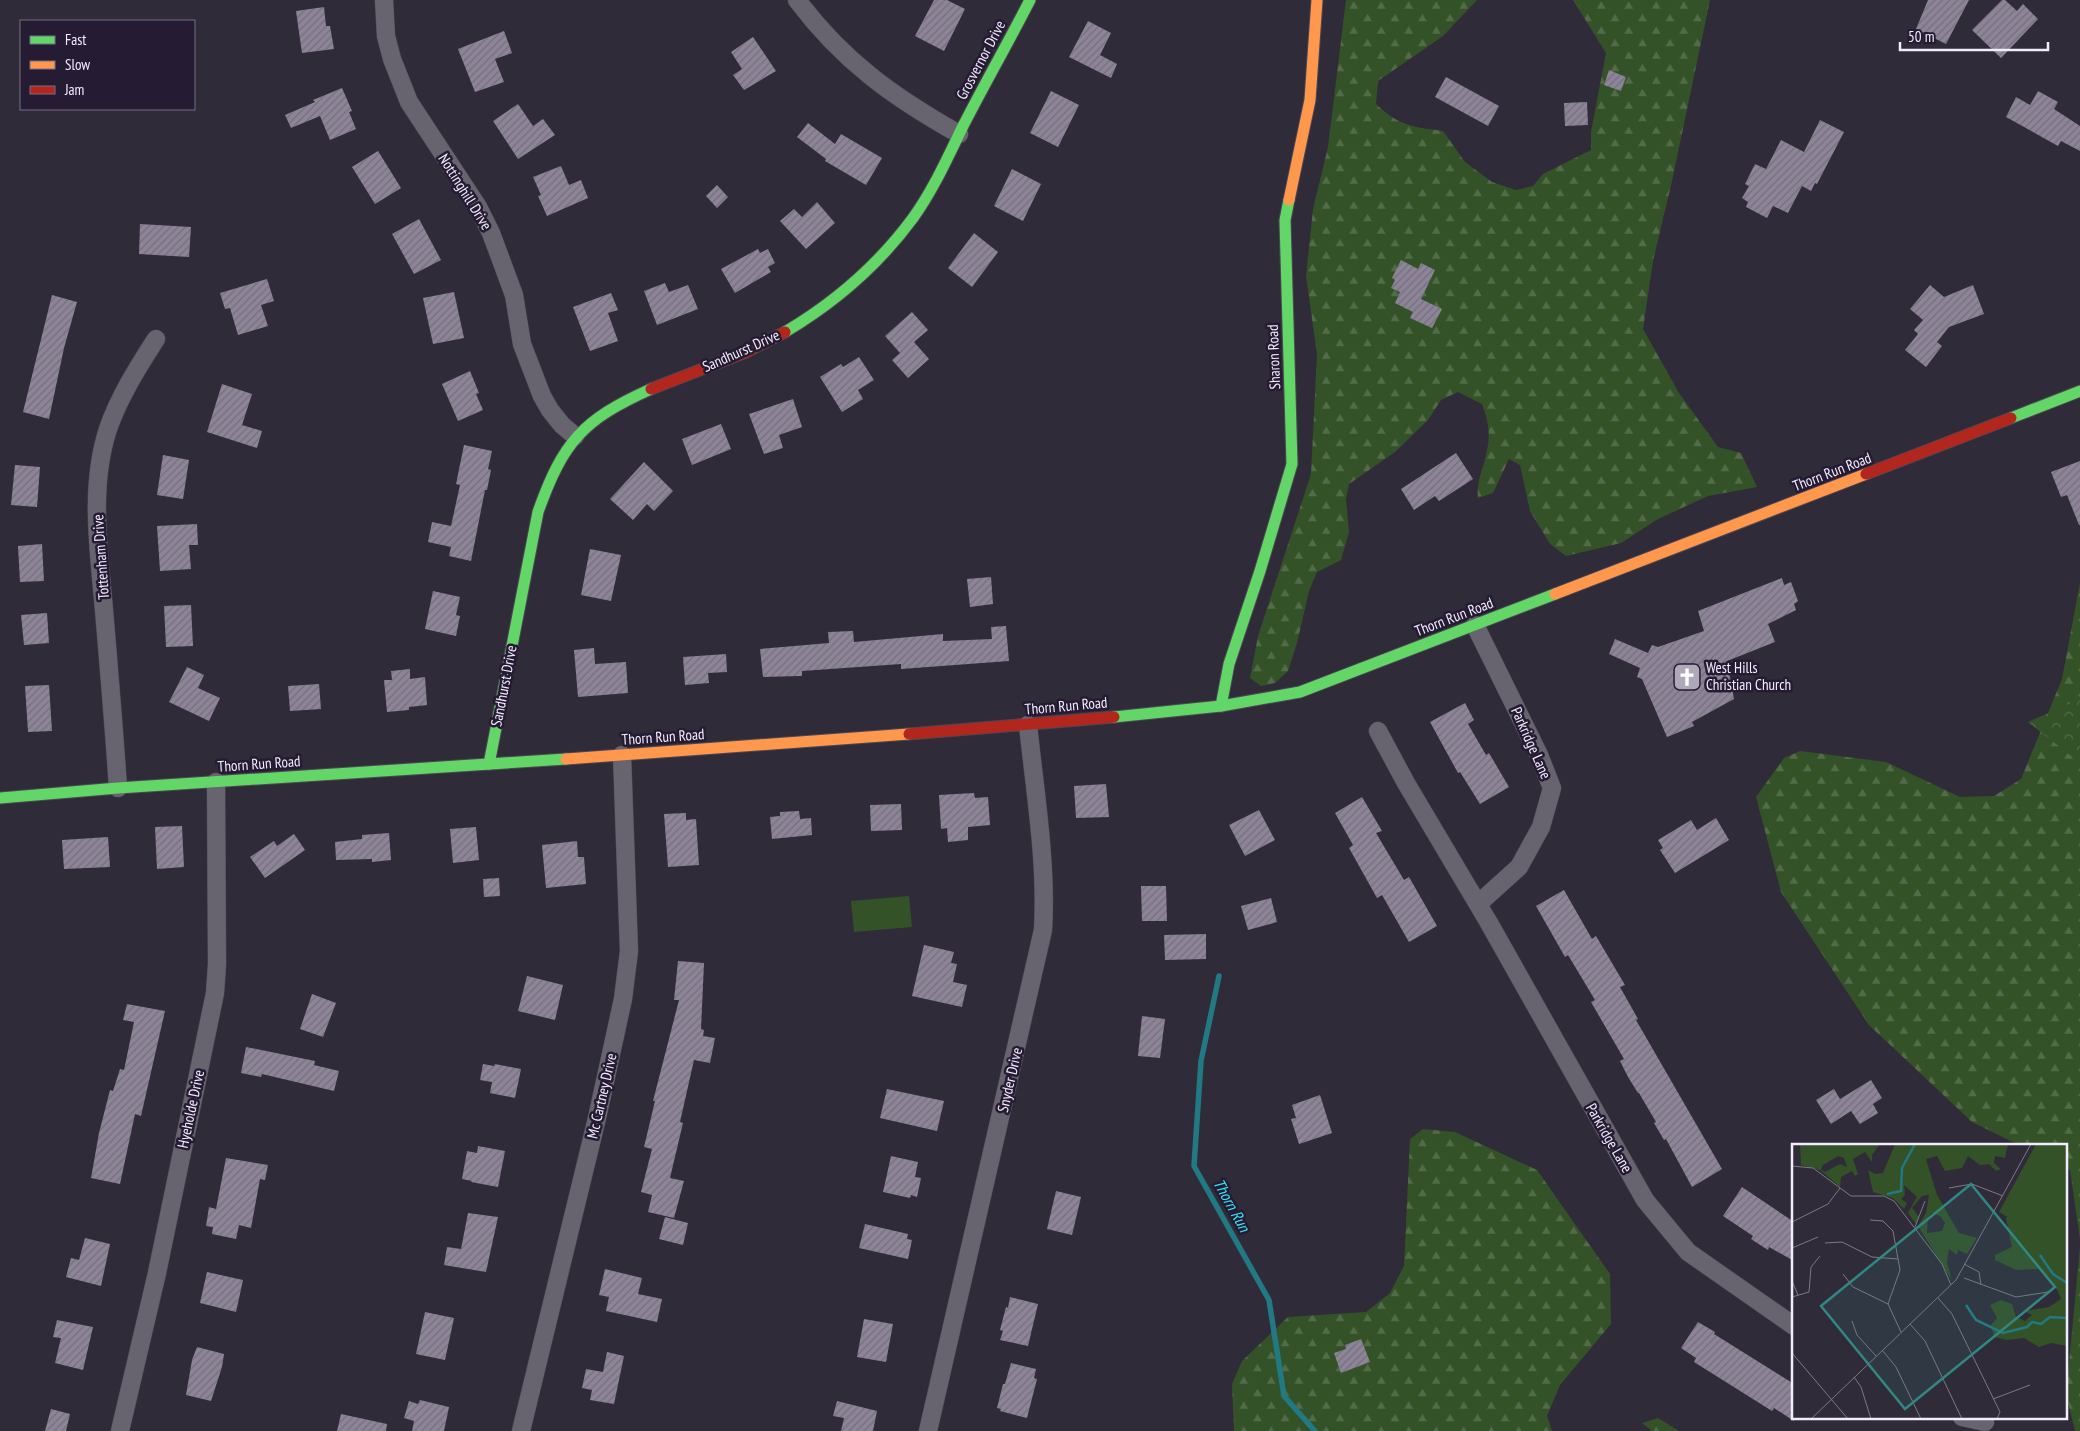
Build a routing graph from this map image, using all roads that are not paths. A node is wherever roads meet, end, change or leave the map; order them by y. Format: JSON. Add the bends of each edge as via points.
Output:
{"nodes":[{"id":1,"x":384,"y":0,"type":"edge"},
{"id":2,"x":797,"y":0,"type":"edge"},
{"id":3,"x":1030,"y":0,"type":"edge"},
{"id":4,"x":1317,"y":0,"type":"edge"},
{"id":5,"x":959,"y":134,"type":"junction"},
{"id":6,"x":156,"y":339,"type":"dead end"},
{"id":7,"x":2080,"y":391,"type":"edge"},
{"id":8,"x":575,"y":436,"type":"junction"},
{"id":9,"x":1475,"y":625,"type":"junction"},
{"id":10,"x":1221,"y":706,"type":"junction"},
{"id":11,"x":1028,"y":725,"type":"junction"},
{"id":12,"x":1378,"y":731,"type":"dead end"},
{"id":13,"x":622,"y":755,"type":"junction"},
{"id":14,"x":490,"y":764,"type":"junction"},
{"id":15,"x":216,"y":782,"type":"junction"},
{"id":16,"x":118,"y":788,"type":"junction"},
{"id":17,"x":0,"y":798,"type":"edge"},
{"id":18,"x":1478,"y":904,"type":"junction"},
{"id":19,"x":1792,"y":1325,"type":"edge"},
{"id":20,"x":1967,"y":1418,"type":"edge"},
{"id":21,"x":1985,"y":1422,"type":"dead end"},
{"id":22,"x":120,"y":1431,"type":"edge"},
{"id":23,"x":521,"y":1431,"type":"edge"},
{"id":24,"x":928,"y":1431,"type":"edge"}],
"edges":[{"from":1,"to":8,"type":"street","name":"Nottinghill Drive","via":[[386,36],[409,102],[491,233],[514,296],[522,344],[542,396],[562,425]]},
{"from":2,"to":5,"type":"street","via":[[818,27],[856,65],[912,108]]},
{"from":3,"to":5,"type":"street","name":"Grosvernor Drive"},
{"from":4,"to":10,"type":"street","name":"Sharon Road","via":[[1310,100],[1285,220],[1292,464],[1231,656]]},
{"from":5,"to":8,"type":"street","name":"Sandhurst Drive","via":[[930,193],[900,235],[842,292],[779,335],[732,358],[633,396]]},
{"from":6,"to":16,"type":"street","name":"Tottenham Drive","via":[[108,429],[97,490]]},
{"from":7,"to":9,"type":"street","name":"Thorn Run Road"},
{"from":8,"to":14,"type":"street","name":"Sandhurst Drive","via":[[545,491],[534,526]]},
{"from":9,"to":10,"type":"street","name":"Thorn Run Road","via":[[1300,692]]},
{"from":9,"to":18,"type":"street","name":"Parkridge Lane","via":[[1552,788],[1541,827],[1519,867]]},
{"from":10,"to":11,"type":"street","name":"Thorn Run Road"},
{"from":11,"to":13,"type":"street","name":"Thorn Run Road"},
{"from":11,"to":24,"type":"street","name":"Snyder Drive","via":[[1044,930]]},
{"from":12,"to":18,"type":"street","name":"Parkridge Lane"},
{"from":13,"to":14,"type":"street","name":"Thorn Run Road"},
{"from":13,"to":23,"type":"street","name":"Mc Cartney Drive","via":[[629,951],[623,999]]},
{"from":14,"to":15,"type":"street","name":"Thorn Run Road"},
{"from":15,"to":16,"type":"street","name":"Thorn Run Road"},
{"from":15,"to":22,"type":"street","name":"Hyeholde Drive","via":[[215,993],[159,1264]]},
{"from":16,"to":17,"type":"street","name":"Thorn Run Road"},
{"from":18,"to":19,"type":"street","name":"Parkridge Lane","via":[[1645,1200],[1688,1252]]},
{"from":20,"to":21,"type":"street"}]}
